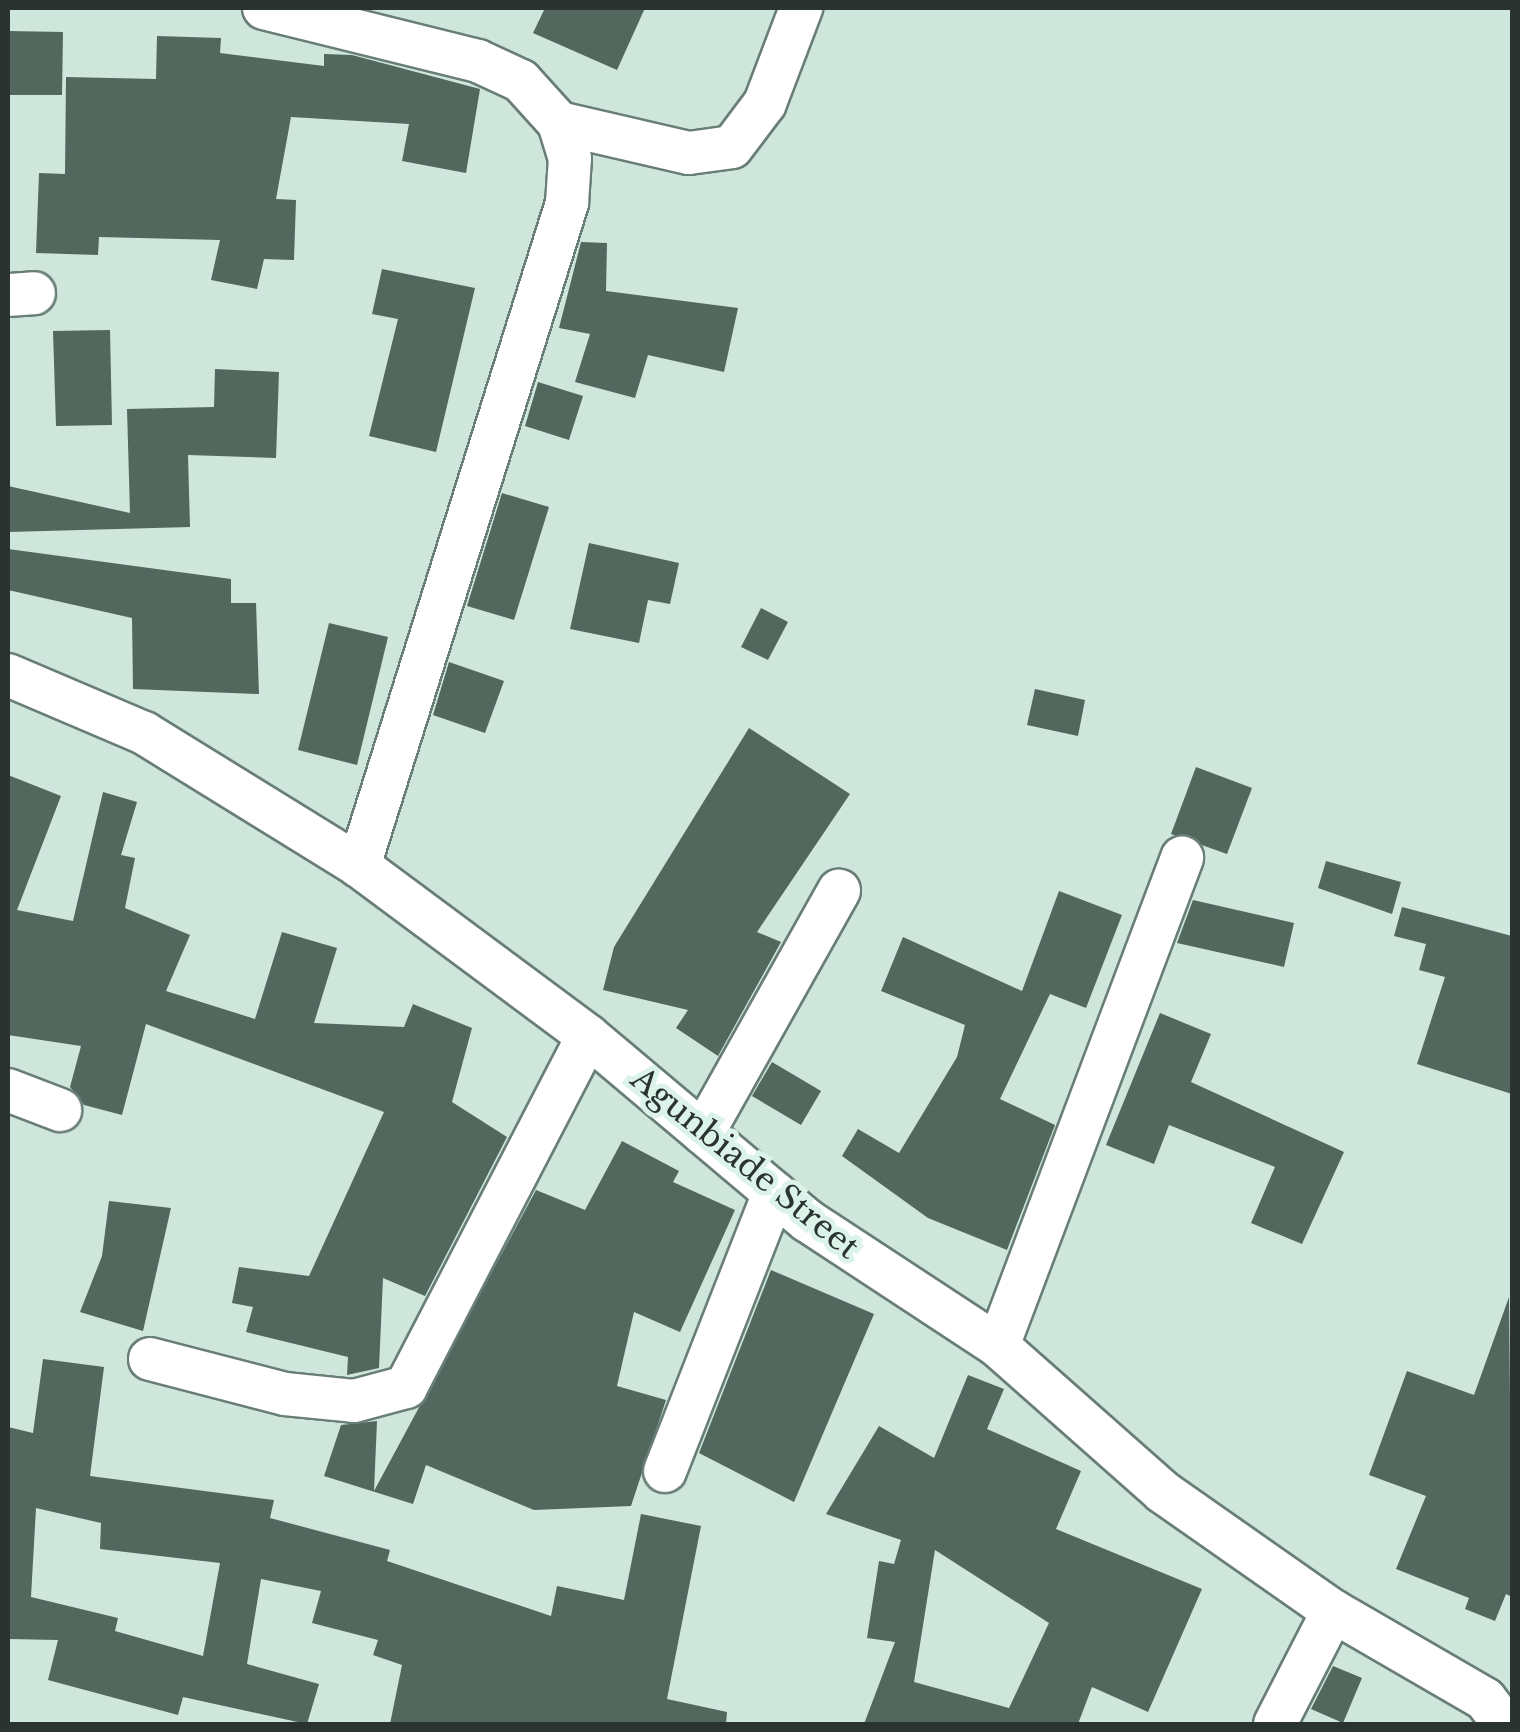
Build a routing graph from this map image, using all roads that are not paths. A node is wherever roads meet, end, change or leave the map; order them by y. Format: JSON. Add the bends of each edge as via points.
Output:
{"nodes":[{"id":1,"x":264,"y":8,"type":"edge"},
{"id":2,"x":801,"y":8,"type":"edge"},
{"id":3,"x":560,"y":123,"type":"junction"},
{"id":4,"x":8,"y":676,"type":"edge"},
{"id":5,"x":1182,"y":858,"type":"dead end"},
{"id":6,"x":360,"y":866,"type":"junction"},
{"id":7,"x":840,"y":891,"type":"dead end"},
{"id":8,"x":588,"y":1036,"type":"junction"},
{"id":9,"x":8,"y":1090,"type":"edge"},
{"id":10,"x":60,"y":1110,"type":"dead end"},
{"id":11,"x":703,"y":1133,"type":"junction"},
{"id":12,"x":774,"y":1192,"type":"junction"},
{"id":13,"x":998,"y":1346,"type":"junction"},
{"id":14,"x":150,"y":1359,"type":"dead end"},
{"id":15,"x":665,"y":1471,"type":"dead end"},
{"id":16,"x":1333,"y":1612,"type":"junction"},
{"id":17,"x":1275,"y":1724,"type":"edge"},
{"id":18,"x":1504,"y":1724,"type":"edge"}],
"edges":[{"from":1,"to":3,"type":"street","via":[[478,60],[521,80]]},
{"from":2,"to":3,"type":"street","via":[[765,103],[732,147],[690,153]]},
{"from":3,"to":6,"type":"street","via":[[567,203]]},
{"from":4,"to":6,"type":"street","name":"Agunbiade Street","via":[[144,733]]},
{"from":5,"to":13,"type":"street"},
{"from":6,"to":8,"type":"street","name":"Agunbiade Street"},
{"from":7,"to":11,"type":"street"},
{"from":8,"to":11,"type":"street","name":"Agunbiade Street"},
{"from":8,"to":14,"type":"street","via":[[406,1386],[354,1401],[284,1394]]},
{"from":9,"to":10,"type":"street"},
{"from":11,"to":12,"type":"street","name":"Agunbiade Street"},
{"from":12,"to":13,"type":"street","name":"Agunbiade Street"},
{"from":12,"to":15,"type":"street"},
{"from":13,"to":16,"type":"street","name":"Agunbiade Street","via":[[1162,1492]]},
{"from":16,"to":17,"type":"street"},
{"from":16,"to":18,"type":"street","name":"Agunbiade Street","via":[[1485,1699]]}]}
